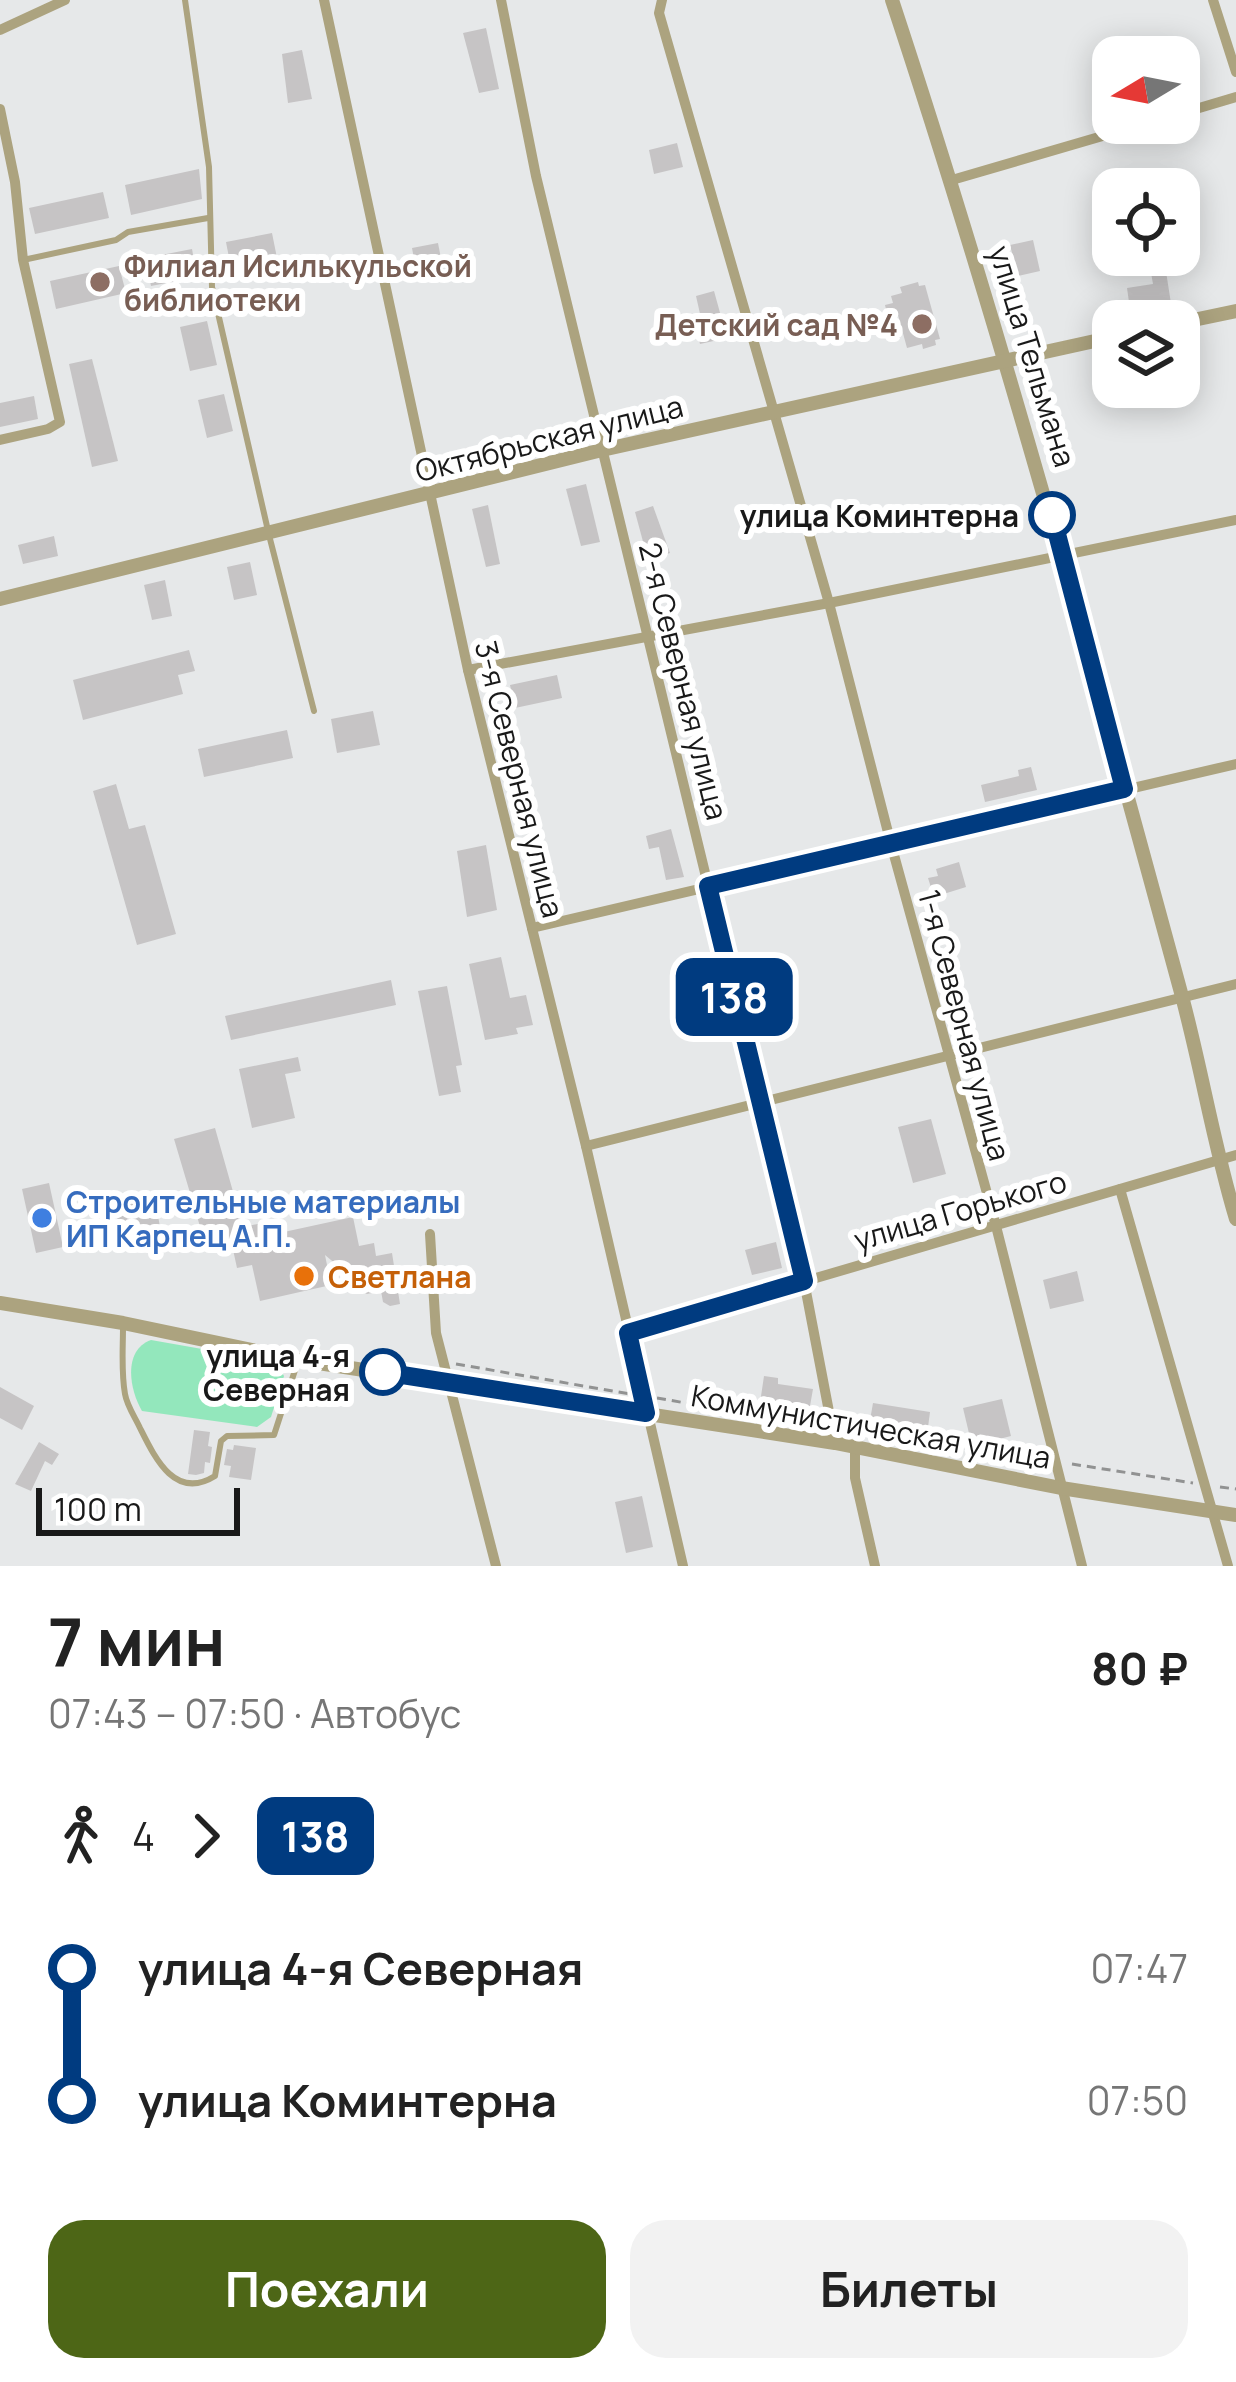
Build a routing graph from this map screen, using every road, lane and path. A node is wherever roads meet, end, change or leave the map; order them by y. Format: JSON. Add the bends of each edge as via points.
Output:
{"nodes":[{"id":1,"x":65,"y":0,"type":"edge"},
{"id":2,"x":185,"y":0,"type":"edge"},
{"id":3,"x":324,"y":0,"type":"edge"},
{"id":4,"x":501,"y":0,"type":"edge"},
{"id":5,"x":892,"y":0,"type":"edge"},
{"id":6,"x":1213,"y":0,"type":"edge"},
{"id":7,"x":661,"y":7,"type":"edge"},
{"id":8,"x":0,"y":30,"type":"edge"},
{"id":9,"x":1236,"y":72,"type":"edge"},
{"id":10,"x":1236,"y":97,"type":"edge"},
{"id":11,"x":1200,"y":108,"type":"edge"},
{"id":12,"x":0,"y":109,"type":"edge"},
{"id":13,"x":1092,"y":139,"type":"edge"},
{"id":14,"x":952,"y":180,"type":"junction"},
{"id":15,"x":208,"y":218,"type":"junction"},
{"id":16,"x":23,"y":260,"type":"junction"},
{"id":17,"x":1236,"y":311,"type":"edge"},
{"id":18,"x":1200,"y":319,"type":"edge"},
{"id":19,"x":1092,"y":341,"type":"edge"},
{"id":20,"x":1007,"y":359,"type":"junction"},
{"id":21,"x":773,"y":414,"type":"junction"},
{"id":22,"x":0,"y":440,"type":"edge"},
{"id":23,"x":602,"y":450,"type":"junction"},
{"id":24,"x":430,"y":494,"type":"junction"},
{"id":25,"x":1236,"y":520,"type":"edge"},
{"id":26,"x":269,"y":535,"type":"junction"},
{"id":27,"x":1063,"y":554,"type":"junction"},
{"id":28,"x":0,"y":599,"type":"edge"},
{"id":29,"x":829,"y":603,"type":"junction"},
{"id":30,"x":651,"y":638,"type":"junction"},
{"id":31,"x":468,"y":670,"type":"junction"},
{"id":32,"x":314,"y":711,"type":"dead end"},
{"id":33,"x":1236,"y":764,"type":"edge"},
{"id":34,"x":1124,"y":789,"type":"junction"},
{"id":35,"x":891,"y":844,"type":"junction"},
{"id":36,"x":708,"y":886,"type":"junction"},
{"id":37,"x":532,"y":928,"type":"junction"},
{"id":38,"x":1236,"y":984,"type":"edge"},
{"id":39,"x":1182,"y":994,"type":"junction"},
{"id":40,"x":947,"y":1055,"type":"junction"},
{"id":41,"x":759,"y":1101,"type":"junction"},
{"id":42,"x":586,"y":1146,"type":"junction"},
{"id":43,"x":1236,"y":1155,"type":"edge"},
{"id":44,"x":1218,"y":1159,"type":"junction"},
{"id":45,"x":1120,"y":1189,"type":"junction"},
{"id":46,"x":1236,"y":1219,"type":"edge"},
{"id":47,"x":996,"y":1226,"type":"junction"},
{"id":48,"x":430,"y":1234,"type":"dead end"},
{"id":49,"x":804,"y":1281,"type":"junction"},
{"id":50,"x":0,"y":1303,"type":"edge"},
{"id":51,"x":123,"y":1323,"type":"junction"},
{"id":52,"x":628,"y":1333,"type":"junction"},
{"id":53,"x":298,"y":1360,"type":"junction"},
{"id":54,"x":451,"y":1382,"type":"junction"},
{"id":55,"x":646,"y":1413,"type":"junction"},
{"id":56,"x":835,"y":1443,"type":"junction"},
{"id":57,"x":855,"y":1449,"type":"junction"},
{"id":58,"x":1061,"y":1488,"type":"junction"},
{"id":59,"x":1214,"y":1513,"type":"junction"},
{"id":60,"x":1236,"y":1516,"type":"edge"},
{"id":61,"x":496,"y":1566,"type":"edge"},
{"id":62,"x":682,"y":1566,"type":"edge"},
{"id":63,"x":875,"y":1566,"type":"edge"},
{"id":64,"x":1082,"y":1566,"type":"edge"},
{"id":65,"x":1228,"y":1566,"type":"edge"}],
"edges":[{"from":1,"to":8,"type":"street"},
{"from":2,"to":15,"type":"lane","via":[[209,167]]},
{"from":3,"to":24,"type":"street","name":"3-я Северная улица"},
{"from":4,"to":23,"type":"street","name":"2-я Северная улица"},
{"from":5,"to":14,"type":"street","name":"улица Тельмана"},
{"from":6,"to":9,"type":"street"},
{"from":7,"to":21,"type":"street","name":"1-я Северная улица"},
{"from":10,"to":11,"type":"street"},
{"from":12,"to":16,"type":"street"},
{"from":13,"to":14,"type":"street"},
{"from":14,"to":20,"type":"street","name":"улица Тельмана"},
{"from":15,"to":16,"type":"lane"},
{"from":15,"to":26,"type":"lane","via":[[212,287]]},
{"from":16,"to":22,"type":"street","via":[[60,422]]},
{"from":17,"to":18,"type":"street"},
{"from":19,"to":20,"type":"street","name":"Октябрьская улица"},
{"from":20,"to":21,"type":"street","name":"Октябрьская улица"},
{"from":20,"to":27,"type":"street","name":"улица Тельмана"},
{"from":21,"to":23,"type":"street","name":"Октябрьская улица"},
{"from":21,"to":29,"type":"street","name":"1-я Северная улица"},
{"from":23,"to":24,"type":"street","name":"Октябрьская улица"},
{"from":23,"to":30,"type":"street","name":"2-я Северная улица"},
{"from":24,"to":26,"type":"street","name":"Октябрьская улица"},
{"from":24,"to":31,"type":"street","name":"3-я Северная улица"},
{"from":25,"to":27,"type":"street"},
{"from":26,"to":28,"type":"street","name":"Октябрьская улица"},
{"from":26,"to":32,"type":"lane"},
{"from":27,"to":29,"type":"street"},
{"from":27,"to":34,"type":"street","name":"улица Тельмана"},
{"from":29,"to":30,"type":"street"},
{"from":29,"to":35,"type":"street","name":"1-я Северная улица"},
{"from":30,"to":31,"type":"street"},
{"from":30,"to":36,"type":"street","name":"2-я Северная улица"},
{"from":31,"to":37,"type":"street","name":"3-я Северная улица"},
{"from":33,"to":34,"type":"street"},
{"from":34,"to":35,"type":"street"},
{"from":34,"to":39,"type":"street","name":"улица Тельмана"},
{"from":35,"to":36,"type":"street"},
{"from":35,"to":40,"type":"street","name":"1-я Северная улица"},
{"from":36,"to":37,"type":"street"},
{"from":36,"to":41,"type":"street","name":"2-я Северная улица"},
{"from":37,"to":42,"type":"street","name":"3-я Северная улица"},
{"from":38,"to":39,"type":"street"},
{"from":39,"to":40,"type":"street"},
{"from":39,"to":44,"type":"street","name":"улица Тельмана"},
{"from":40,"to":41,"type":"street"},
{"from":40,"to":47,"type":"street","name":"1-я Северная улица"},
{"from":41,"to":42,"type":"street"},
{"from":41,"to":49,"type":"street","name":"2-я Северная улица"},
{"from":42,"to":52,"type":"street","name":"3-я Северная улица"},
{"from":43,"to":44,"type":"street","name":"улица Горького"},
{"from":44,"to":45,"type":"street","name":"улица Горького"},
{"from":44,"to":46,"type":"street","name":"улица Тельмана"},
{"from":45,"to":47,"type":"street","name":"улица Горького"},
{"from":45,"to":59,"type":"street"},
{"from":47,"to":49,"type":"street","name":"улица Горького"},
{"from":47,"to":58,"type":"street","name":"1-я Северная улица"},
{"from":48,"to":54,"type":"street","via":[[436,1333]]},
{"from":49,"to":52,"type":"street","name":"улица Горького"},
{"from":49,"to":56,"type":"street","name":"2-я Северная улица"},
{"from":50,"to":51,"type":"street","name":"Коммунистическая улица"},
{"from":51,"to":53,"type":"street","name":"Коммунистическая улица"},
{"from":51,"to":53,"type":"lane","via":[[125,1399],[165,1474],[199,1484],[214,1476],[227,1436],[274,1435]]},
{"from":52,"to":55,"type":"street","name":"3-я Северная улица"},
{"from":53,"to":54,"type":"street","name":"Коммунистическая улица"},
{"from":54,"to":55,"type":"street","name":"Коммунистическая улица"},
{"from":54,"to":61,"type":"street"},
{"from":55,"to":56,"type":"street","name":"Коммунистическая улица"},
{"from":55,"to":62,"type":"street","name":"3-я Северная улица"},
{"from":56,"to":57,"type":"street","name":"Коммунистическая улица"},
{"from":57,"to":58,"type":"street","name":"Коммунистическая улица"},
{"from":57,"to":63,"type":"street"},
{"from":58,"to":59,"type":"street","name":"Коммунистическая улица"},
{"from":58,"to":64,"type":"street","name":"1-я Северная улица"},
{"from":59,"to":60,"type":"street","name":"Коммунистическая улица"},
{"from":59,"to":65,"type":"street"}]}
